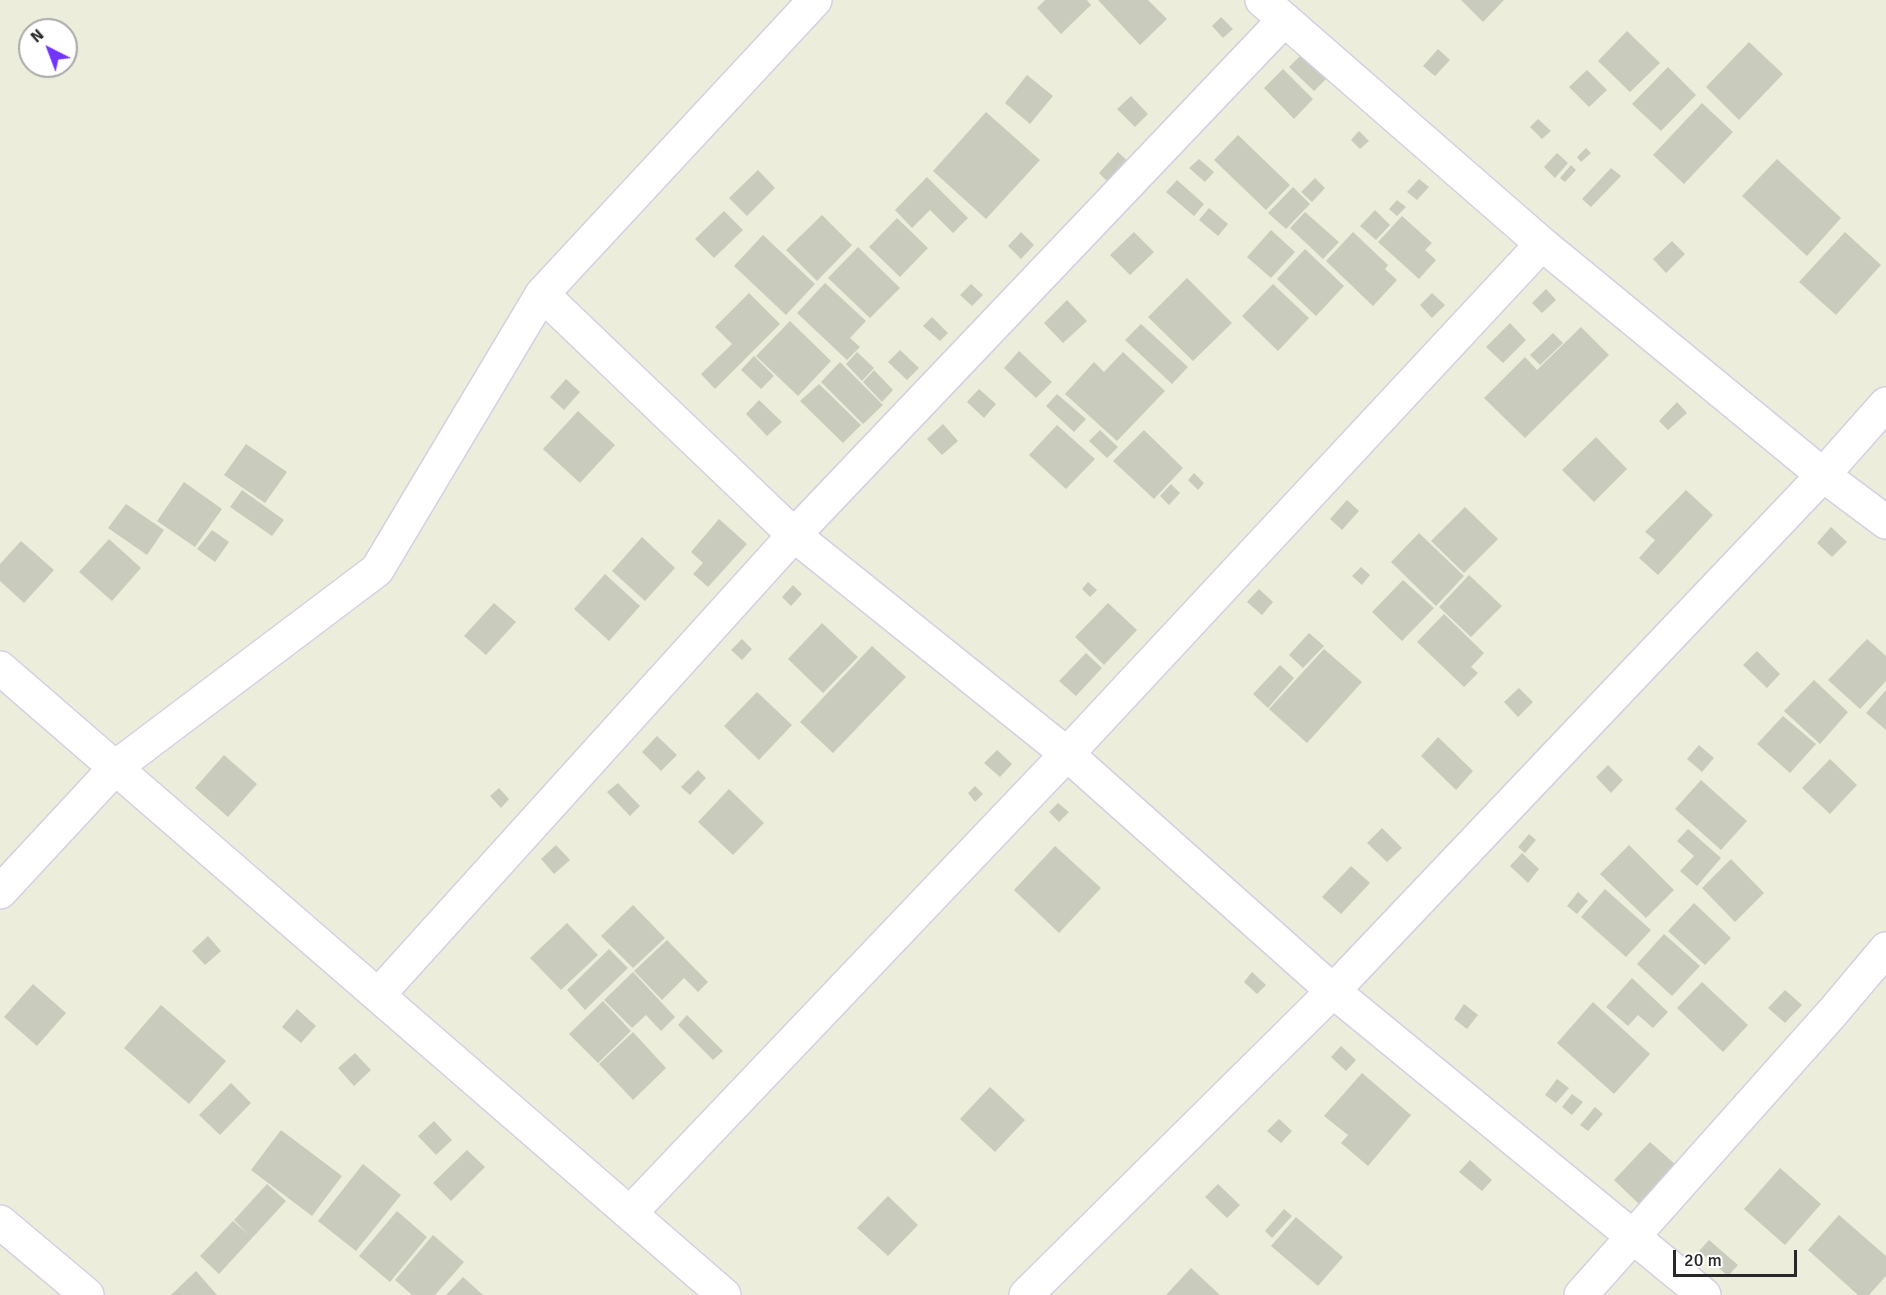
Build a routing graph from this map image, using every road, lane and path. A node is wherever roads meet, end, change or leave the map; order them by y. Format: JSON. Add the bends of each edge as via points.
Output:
{"nodes":[{"id":1,"x":815,"y":0,"type":"edge"},
{"id":2,"x":1273,"y":10,"type":"edge"},
{"id":3,"x":1542,"y":244,"type":"junction"},
{"id":4,"x":542,"y":294,"type":"junction"},
{"id":5,"x":1886,"y":404,"type":"edge"},
{"id":6,"x":1823,"y":475,"type":"junction"},
{"id":7,"x":1886,"y":522,"type":"edge"},
{"id":8,"x":794,"y":535,"type":"junction"},
{"id":9,"x":0,"y":668,"type":"edge"},
{"id":10,"x":1067,"y":754,"type":"junction"},
{"id":11,"x":117,"y":766,"type":"junction"},
{"id":12,"x":0,"y":892,"type":"edge"},
{"id":13,"x":1886,"y":949,"type":"edge"},
{"id":14,"x":1333,"y":991,"type":"junction"},
{"id":15,"x":379,"y":994,"type":"junction"},
{"id":16,"x":630,"y":1213,"type":"junction"},
{"id":17,"x":0,"y":1222,"type":"edge"},
{"id":18,"x":1635,"y":1237,"type":"junction"},
{"id":19,"x":87,"y":1295,"type":"edge"},
{"id":20,"x":724,"y":1295,"type":"edge"},
{"id":21,"x":1026,"y":1295,"type":"edge"},
{"id":22,"x":1581,"y":1295,"type":"edge"},
{"id":23,"x":1704,"y":1295,"type":"edge"}],
"edges":[{"from":1,"to":4,"type":"street"},
{"from":2,"to":3,"type":"street"},
{"from":2,"to":8,"type":"street"},
{"from":3,"to":6,"type":"street"},
{"from":3,"to":10,"type":"street"},
{"from":4,"to":8,"type":"street"},
{"from":4,"to":11,"type":"street","via":[[377,570]]},
{"from":5,"to":6,"type":"street"},
{"from":6,"to":7,"type":"street"},
{"from":6,"to":14,"type":"street"},
{"from":8,"to":10,"type":"street"},
{"from":8,"to":15,"type":"street"},
{"from":9,"to":11,"type":"street"},
{"from":10,"to":14,"type":"street"},
{"from":10,"to":16,"type":"street"},
{"from":11,"to":12,"type":"street"},
{"from":11,"to":15,"type":"street"},
{"from":13,"to":18,"type":"street"},
{"from":14,"to":18,"type":"street"},
{"from":14,"to":21,"type":"street"},
{"from":15,"to":16,"type":"street"},
{"from":16,"to":20,"type":"street"},
{"from":17,"to":19,"type":"street"},
{"from":18,"to":22,"type":"street"},
{"from":18,"to":23,"type":"street"}]}
